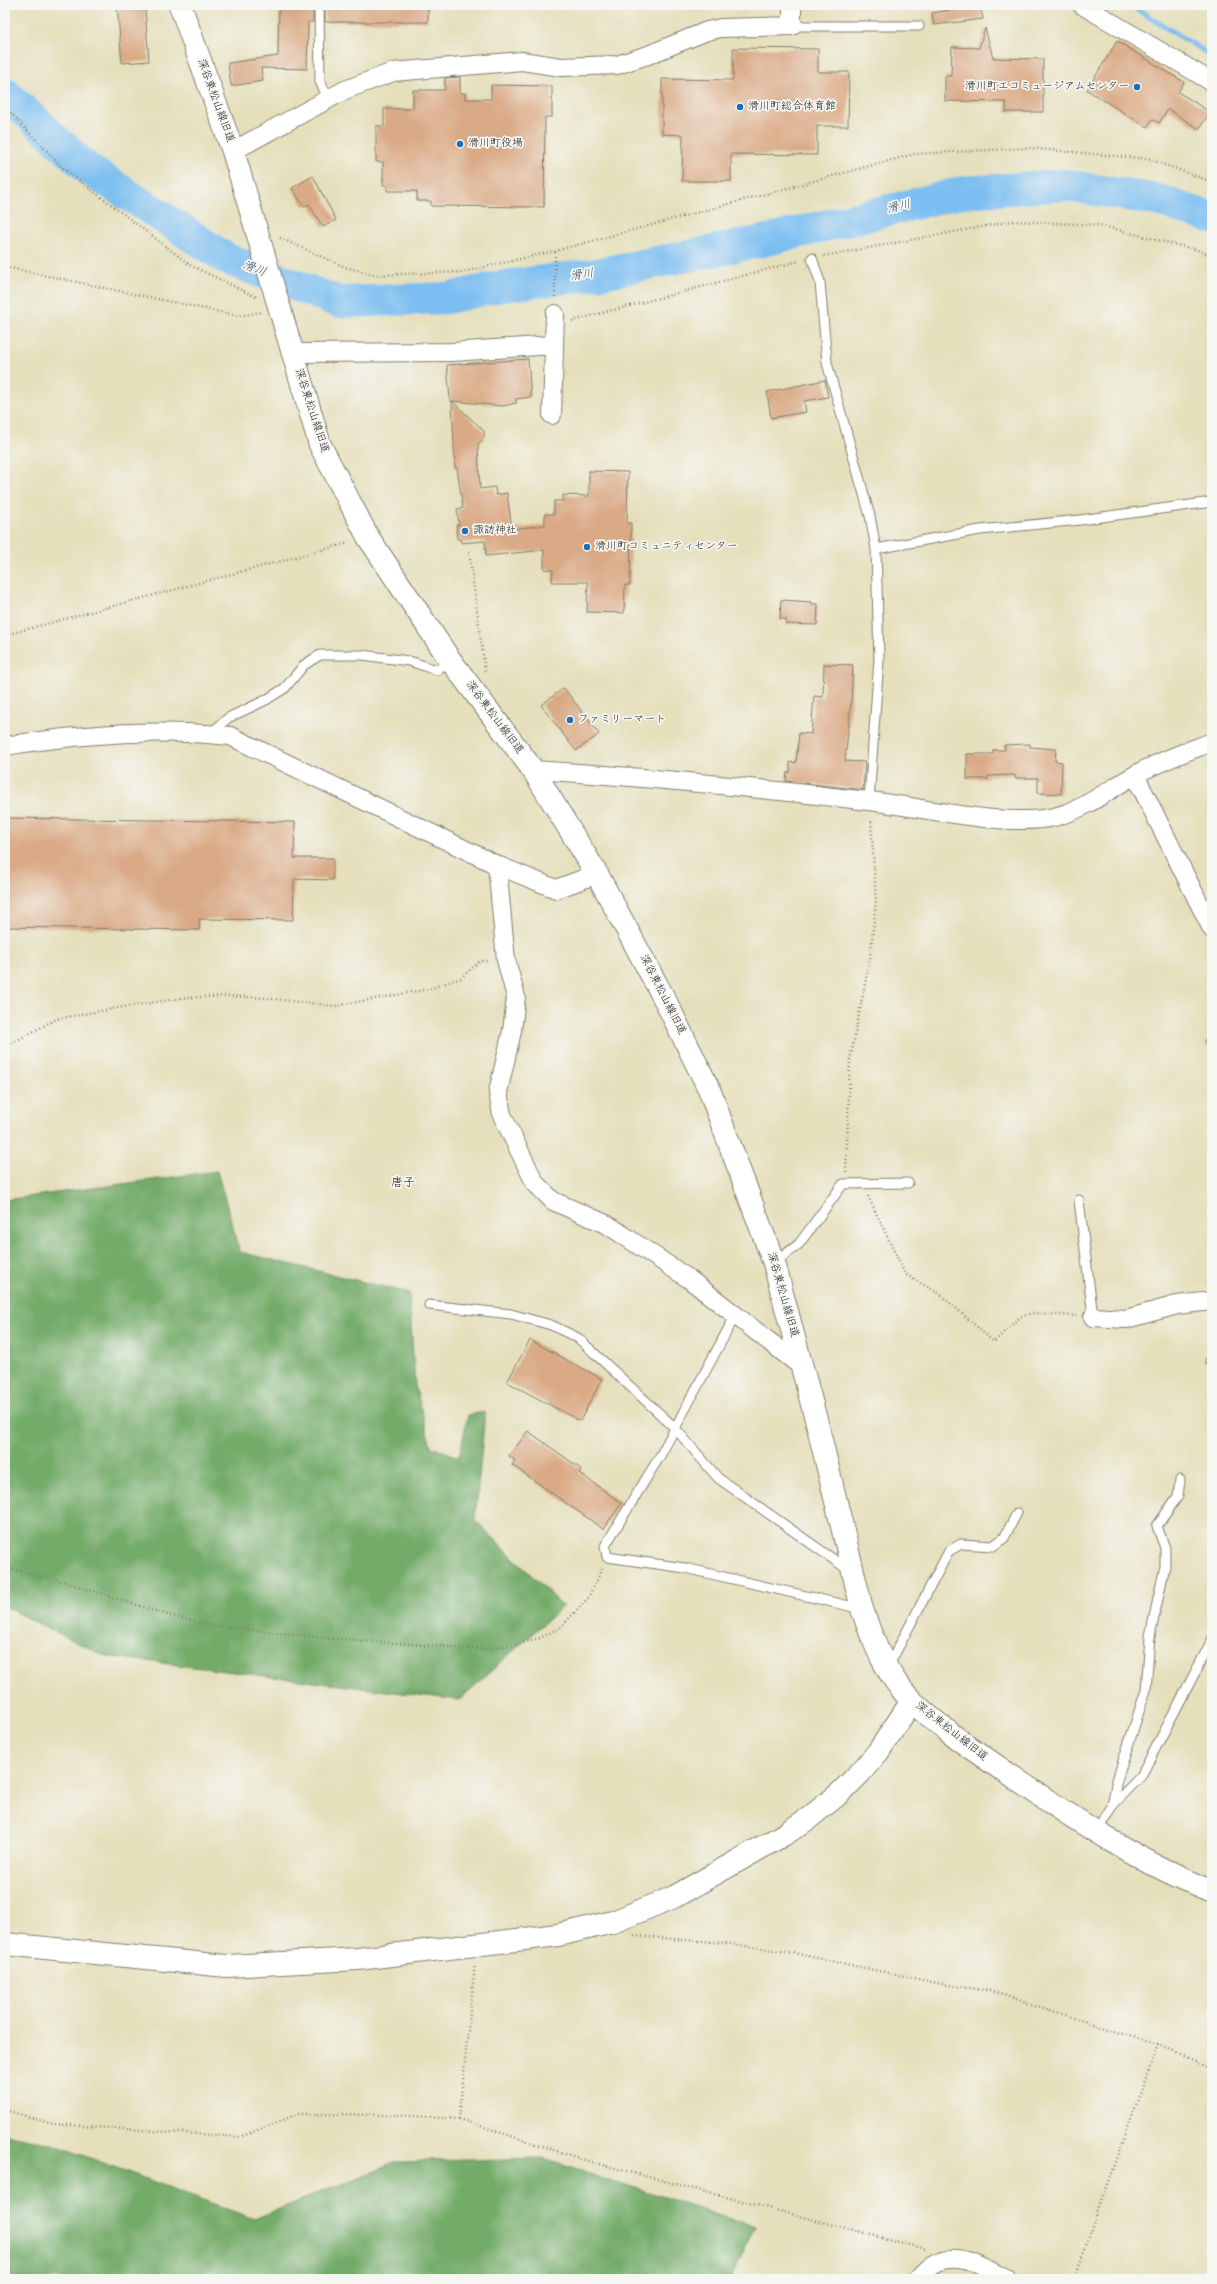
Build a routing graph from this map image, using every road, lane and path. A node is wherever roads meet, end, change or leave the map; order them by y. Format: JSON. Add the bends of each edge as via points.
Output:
{"nodes":[{"id":1,"x":180,"y":5,"type":"edge"},
{"id":2,"x":319,"y":5,"type":"edge"},
{"id":3,"x":792,"y":5,"type":"edge"},
{"id":4,"x":1082,"y":5,"type":"edge"},
{"id":5,"x":792,"y":26,"type":"junction"},
{"id":6,"x":919,"y":26,"type":"dead end"},
{"id":7,"x":1212,"y":82,"type":"edge"},
{"id":8,"x":329,"y":99,"type":"junction"},
{"id":9,"x":5,"y":107,"type":"edge"},
{"id":10,"x":233,"y":151,"type":"junction"},
{"id":11,"x":1212,"y":182,"type":"edge"},
{"id":12,"x":256,"y":228,"type":"junction"},
{"id":13,"x":555,"y":251,"type":"junction"},
{"id":14,"x":1212,"y":256,"type":"edge"},
{"id":15,"x":812,"y":258,"type":"junction"},
{"id":16,"x":5,"y":267,"type":"edge"},
{"id":17,"x":280,"y":308,"type":"junction"},
{"id":18,"x":555,"y":320,"type":"junction"},
{"id":19,"x":553,"y":346,"type":"junction"},
{"id":20,"x":292,"y":353,"type":"junction"},
{"id":21,"x":552,"y":415,"type":"dead end"},
{"id":22,"x":1212,"y":502,"type":"edge"},
{"id":23,"x":368,"y":537,"type":"junction"},
{"id":24,"x":876,"y":549,"type":"junction"},
{"id":25,"x":468,"y":551,"type":"dead end"},
{"id":26,"x":5,"y":635,"type":"edge"},
{"id":27,"x":450,"y":660,"type":"junction"},
{"id":28,"x":485,"y":672,"type":"dead end"},
{"id":29,"x":210,"y":734,"type":"junction"},
{"id":30,"x":1212,"y":742,"type":"edge"},
{"id":31,"x":5,"y":746,"type":"edge"},
{"id":32,"x":534,"y":770,"type":"junction"},
{"id":33,"x":1135,"y":775,"type":"junction"},
{"id":34,"x":869,"y":801,"type":"junction"},
{"id":35,"x":497,"y":865,"type":"junction"},
{"id":36,"x":597,"y":874,"type":"junction"},
{"id":37,"x":1212,"y":929,"type":"edge"},
{"id":38,"x":506,"y":960,"type":"junction"},
{"id":39,"x":5,"y":1047,"type":"edge"},
{"id":40,"x":908,"y":1183,"type":"dead end"},
{"id":41,"x":843,"y":1184,"type":"junction"},
{"id":42,"x":863,"y":1184,"type":"junction"},
{"id":43,"x":1079,"y":1200,"type":"dead end"},
{"id":44,"x":774,"y":1263,"type":"junction"},
{"id":45,"x":1212,"y":1301,"type":"edge"},
{"id":46,"x":429,"y":1305,"type":"dead end"},
{"id":47,"x":735,"y":1316,"type":"junction"},
{"id":48,"x":1093,"y":1317,"type":"junction"},
{"id":49,"x":802,"y":1367,"type":"junction"},
{"id":50,"x":675,"y":1428,"type":"junction"},
{"id":51,"x":1180,"y":1480,"type":"dead end"},
{"id":52,"x":1017,"y":1513,"type":"dead end"},
{"id":53,"x":607,"y":1557,"type":"junction"},
{"id":54,"x":5,"y":1568,"type":"edge"},
{"id":55,"x":852,"y":1573,"type":"junction"},
{"id":56,"x":862,"y":1610,"type":"junction"},
{"id":57,"x":1212,"y":1640,"type":"edge"},
{"id":58,"x":887,"y":1668,"type":"junction"},
{"id":59,"x":912,"y":1701,"type":"junction"},
{"id":60,"x":1112,"y":1806,"type":"junction"},
{"id":61,"x":1097,"y":1831,"type":"junction"},
{"id":62,"x":1212,"y":1891,"type":"edge"},
{"id":63,"x":613,"y":1922,"type":"junction"},
{"id":64,"x":5,"y":1944,"type":"edge"},
{"id":65,"x":477,"y":1946,"type":"junction"},
{"id":66,"x":1158,"y":2045,"type":"junction"},
{"id":67,"x":1212,"y":2062,"type":"edge"},
{"id":68,"x":5,"y":2110,"type":"edge"},
{"id":69,"x":459,"y":2119,"type":"junction"},
{"id":70,"x":934,"y":2251,"type":"dead end"},
{"id":71,"x":918,"y":2279,"type":"edge"},
{"id":72,"x":1008,"y":2279,"type":"edge"},
{"id":73,"x":1074,"y":2279,"type":"edge"}],
"edges":[{"from":1,"to":10,"type":"street","name":"深谷東松山線旧道"},
{"from":2,"to":8,"type":"lane","via":[[320,82]]},
{"from":3,"to":5,"type":"street"},
{"from":4,"to":7,"type":"street"},
{"from":5,"to":6,"type":"lane"},
{"from":5,"to":8,"type":"street","via":[[721,28],[707,31],[617,65],[560,67],[522,61],[393,72],[345,90]]},
{"from":8,"to":10,"type":"street"},
{"from":9,"to":17,"type":"path","via":[[63,168],[190,265]]},
{"from":10,"to":12,"type":"street","name":"深谷東松山線旧道"},
{"from":11,"to":13,"type":"path","via":[[1149,159],[1028,148],[914,154]]},
{"from":12,"to":13,"type":"path","via":[[345,267],[375,275],[463,272]]},
{"from":12,"to":17,"type":"street","name":"深谷東松山線旧道"},
{"from":13,"to":18,"type":"path"},
{"from":14,"to":15,"type":"path","via":[[1099,225],[1013,221]]},
{"from":15,"to":18,"type":"path"},
{"from":15,"to":24,"type":"lane","via":[[820,282],[827,363],[870,516]]},
{"from":16,"to":17,"type":"path","via":[[239,316]]},
{"from":17,"to":20,"type":"street","name":"深谷東松山線旧道"},
{"from":18,"to":19,"type":"street"},
{"from":19,"to":20,"type":"street","via":[[452,352]]},
{"from":19,"to":21,"type":"street"},
{"from":20,"to":23,"type":"street","name":"深谷東松山線旧道","via":[[320,445]]},
{"from":22,"to":24,"type":"lane","via":[[1080,520],[980,530]]},
{"from":23,"to":26,"type":"path"},
{"from":23,"to":27,"type":"street","name":"深谷東松山線旧道"},
{"from":24,"to":34,"type":"lane","via":[[879,659]]},
{"from":25,"to":28,"type":"path"},
{"from":27,"to":29,"type":"lane","via":[[437,670],[408,661],[362,655],[320,655],[304,665],[285,688],[228,718]]},
{"from":27,"to":32,"type":"street","name":"深谷東松山線旧道"},
{"from":29,"to":31,"type":"street","via":[[125,733],[60,737]]},
{"from":29,"to":35,"type":"street","via":[[230,736]]},
{"from":30,"to":33,"type":"street","via":[[1169,758]]},
{"from":32,"to":34,"type":"street","via":[[632,777]]},
{"from":32,"to":36,"type":"street","name":"深谷東松山線旧道"},
{"from":33,"to":34,"type":"street","via":[[1086,805],[1055,817],[1028,820],[986,818]]},
{"from":33,"to":37,"type":"street"},
{"from":34,"to":41,"type":"path","via":[[876,901],[870,958],[850,1060],[847,1163]]},
{"from":35,"to":36,"type":"street","via":[[556,889]]},
{"from":35,"to":38,"type":"street"},
{"from":36,"to":44,"type":"street","name":"深谷東松山線旧道","via":[[666,1002],[709,1089]]},
{"from":38,"to":39,"type":"path","via":[[480,961],[461,978],[429,989],[335,1006],[228,996],[182,998],[117,1008],[56,1019]]},
{"from":38,"to":47,"type":"street","via":[[516,998],[512,1031],[498,1092],[502,1115],[535,1183],[553,1201],[614,1229],[689,1279]]},
{"from":40,"to":42,"type":"lane"},
{"from":41,"to":42,"type":"lane"},
{"from":41,"to":44,"type":"lane","via":[[799,1244]]},
{"from":42,"to":48,"type":"path","via":[[904,1274],[940,1294],[994,1342],[1020,1317],[1032,1313]]},
{"from":43,"to":48,"type":"lane"},
{"from":44,"to":49,"type":"street","name":"深谷東松山線旧道"},
{"from":45,"to":48,"type":"street","via":[[1177,1305],[1126,1319]]},
{"from":46,"to":50,"type":"lane","via":[[511,1314],[551,1325],[578,1338]]},
{"from":47,"to":49,"type":"street"},
{"from":47,"to":50,"type":"lane"},
{"from":49,"to":55,"type":"street","name":"深谷東松山線旧道"},
{"from":50,"to":53,"type":"lane","via":[[605,1546]]},
{"from":50,"to":55,"type":"lane","via":[[718,1478]]},
{"from":51,"to":60,"type":"lane","via":[[1178,1496],[1157,1526],[1165,1548],[1165,1566],[1150,1636],[1146,1690],[1117,1780]]},
{"from":52,"to":58,"type":"lane","via":[[1004,1538],[993,1546],[961,1544],[949,1551]]},
{"from":53,"to":54,"type":"path","via":[[588,1598],[561,1627],[540,1638],[513,1645],[478,1649],[327,1638],[210,1625],[168,1615],[62,1581]]},
{"from":53,"to":56,"type":"lane","via":[[685,1568]]},
{"from":55,"to":56,"type":"street","name":"深谷東松山線旧道"},
{"from":56,"to":58,"type":"street","name":"深谷東松山線旧道","via":[[872,1639]]},
{"from":57,"to":60,"type":"lane","via":[[1141,1776]]},
{"from":58,"to":59,"type":"street","name":"深谷東松山線旧道"},
{"from":59,"to":61,"type":"street","name":"深谷東松山線旧道","via":[[980,1755]]},
{"from":59,"to":63,"type":"street","via":[[878,1752],[860,1773],[809,1818],[674,1897]]},
{"from":60,"to":61,"type":"lane"},
{"from":61,"to":62,"type":"street","name":"深谷東松山線旧道","via":[[1142,1859]]},
{"from":63,"to":65,"type":"street","via":[[558,1935]]},
{"from":63,"to":66,"type":"path","via":[[621,1935],[725,1943],[788,1952],[991,1992]]},
{"from":64,"to":65,"type":"street","via":[[226,1966],[358,1959]]},
{"from":65,"to":69,"type":"path"},
{"from":66,"to":67,"type":"path","via":[[1208,2066]]},
{"from":66,"to":73,"type":"path"},
{"from":68,"to":69,"type":"path","via":[[53,2124],[240,2137],[298,2114]]},
{"from":69,"to":70,"type":"path","via":[[591,2162]]},
{"from":71,"to":72,"type":"street","via":[[936,2261],[963,2258]]}]}
